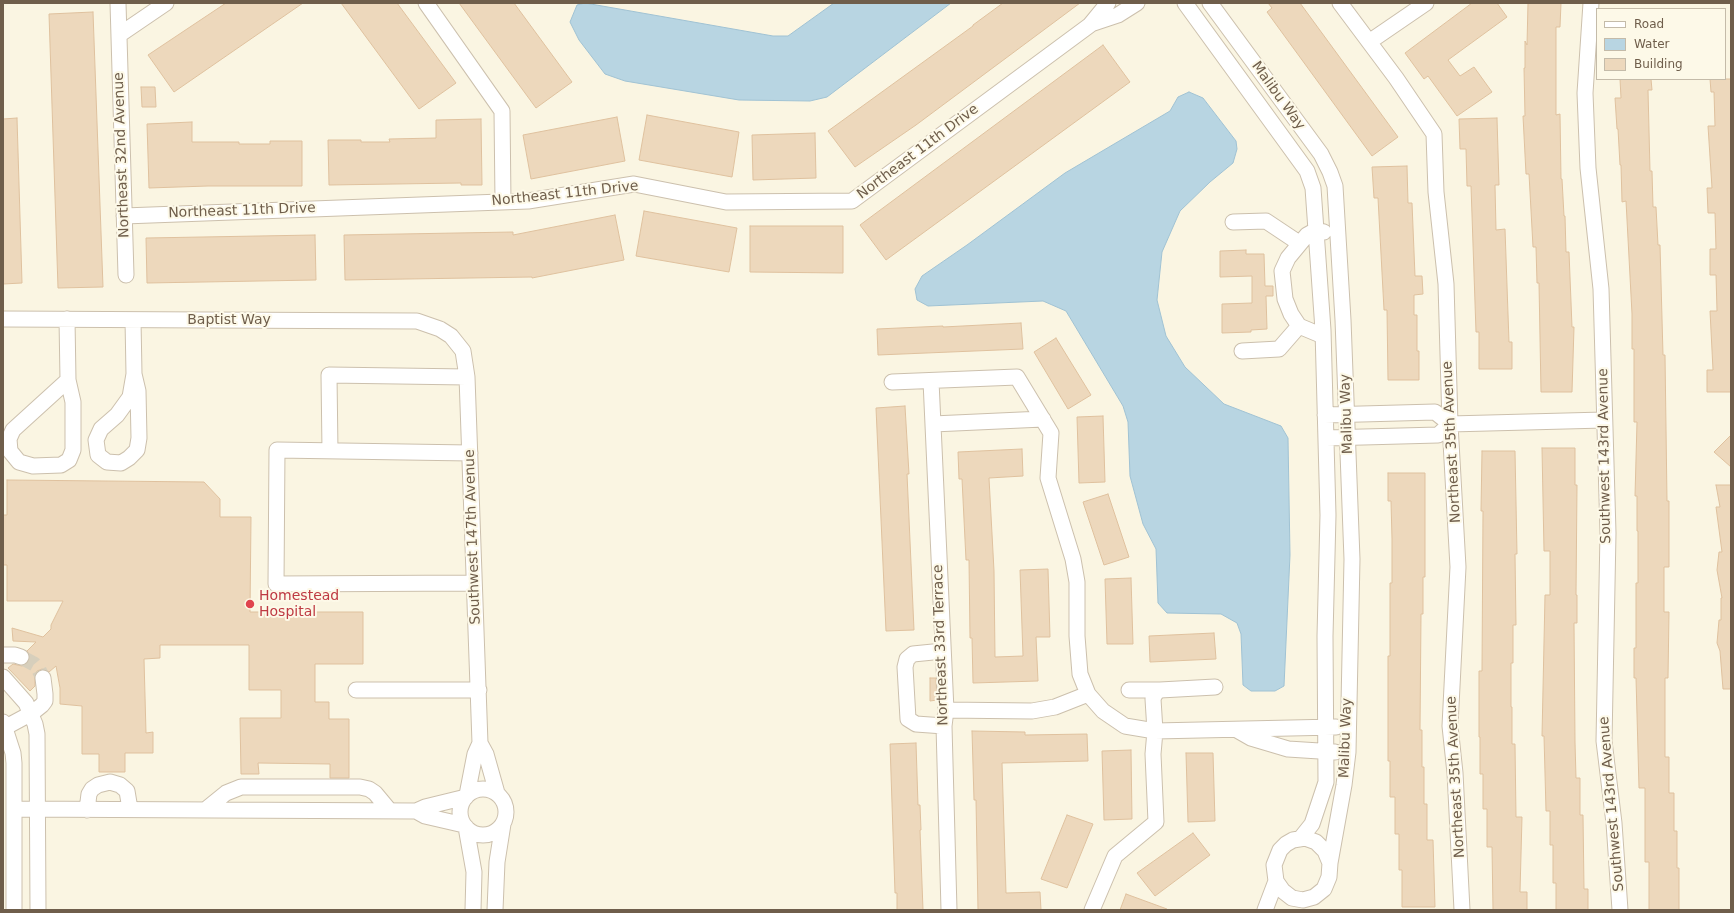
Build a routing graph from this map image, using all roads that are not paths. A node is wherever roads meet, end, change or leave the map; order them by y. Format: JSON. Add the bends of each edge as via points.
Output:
{"nodes":[{"id":1,"x":118,"y":3,"type":"edge"},
{"id":2,"x":166,"y":3,"type":"edge"},
{"id":3,"x":426,"y":3,"type":"edge"},
{"id":4,"x":1108,"y":3,"type":"edge"},
{"id":5,"x":1138,"y":3,"type":"edge"},
{"id":6,"x":1185,"y":3,"type":"edge"},
{"id":7,"x":1210,"y":3,"type":"edge"},
{"id":8,"x":1340,"y":3,"type":"edge"},
{"id":9,"x":1426,"y":3,"type":"edge"},
{"id":10,"x":1591,"y":3,"type":"edge"},
{"id":11,"x":1090,"y":24,"type":"junction"},
{"id":12,"x":118,"y":35,"type":"junction"},
{"id":13,"x":1369,"y":42,"type":"junction"},
{"id":14,"x":503,"y":202,"type":"junction"},
{"id":15,"x":124,"y":216,"type":"junction"},
{"id":16,"x":1233,"y":222,"type":"dead end"},
{"id":17,"x":1316,"y":230,"type":"junction"},
{"id":18,"x":1338,"y":236,"type":"junction"},
{"id":19,"x":1299,"y":243,"type":"junction"},
{"id":20,"x":126,"y":276,"type":"dead end"},
{"id":21,"x":3,"y":319,"type":"edge"},
{"id":22,"x":67,"y":319,"type":"junction"},
{"id":23,"x":133,"y":320,"type":"junction"},
{"id":24,"x":1298,"y":326,"type":"junction"},
{"id":25,"x":451,"y":336,"type":"joint"},
{"id":26,"x":1323,"y":336,"type":"junction"},
{"id":27,"x":1242,"y":351,"type":"dead end"},
{"id":28,"x":134,"y":374,"type":"junction"},
{"id":29,"x":467,"y":377,"type":"junction"},
{"id":30,"x":68,"y":380,"type":"junction"},
{"id":31,"x":931,"y":381,"type":"junction"},
{"id":32,"x":892,"y":382,"type":"dead end"},
{"id":33,"x":1325,"y":415,"type":"junction"},
{"id":34,"x":1347,"y":415,"type":"junction"},
{"id":35,"x":1043,"y":419,"type":"junction"},
{"id":36,"x":1604,"y":420,"type":"junction"},
{"id":37,"x":933,"y":424,"type":"junction"},
{"id":38,"x":1450,"y":424,"type":"junction"},
{"id":39,"x":1348,"y":437,"type":"junction"},
{"id":40,"x":1326,"y":438,"type":"junction"},
{"id":41,"x":330,"y":451,"type":"junction"},
{"id":42,"x":470,"y":453,"type":"junction"},
{"id":43,"x":474,"y":583,"type":"junction"},
{"id":44,"x":943,"y":651,"type":"junction"},
{"id":45,"x":3,"y":655,"type":"edge"},
{"id":46,"x":21,"y":657,"type":"tunnel mouth"},
{"id":47,"x":3,"y":677,"type":"edge"},
{"id":48,"x":43,"y":678,"type":"tunnel mouth"},
{"id":49,"x":1215,"y":687,"type":"dead end"},
{"id":50,"x":356,"y":690,"type":"dead end"},
{"id":51,"x":479,"y":690,"type":"junction"},
{"id":52,"x":1129,"y":690,"type":"dead end"},
{"id":53,"x":1160,"y":690,"type":"junction"},
{"id":54,"x":1088,"y":694,"type":"junction"},
{"id":55,"x":946,"y":710,"type":"junction"},
{"id":56,"x":32,"y":713,"type":"junction"},
{"id":57,"x":4,"y":725,"type":"edge"},
{"id":58,"x":944,"y":726,"type":"junction"},
{"id":59,"x":1326,"y":727,"type":"junction"},
{"id":60,"x":1348,"y":727,"type":"junction"},
{"id":61,"x":1236,"y":730,"type":"junction"},
{"id":62,"x":1155,"y":731,"type":"junction"},
{"id":63,"x":480,"y":743,"type":"junction"},
{"id":64,"x":1326,"y":751,"type":"junction"},
{"id":65,"x":1348,"y":752,"type":"junction"},
{"id":66,"x":497,"y":793,"type":"junction"},
{"id":67,"x":467,"y":796,"type":"junction"},
{"id":68,"x":14,"y":809,"type":"junction"},
{"id":69,"x":38,"y":809,"type":"junction"},
{"id":70,"x":130,"y":809,"type":"junction"},
{"id":71,"x":87,"y":810,"type":"junction"},
{"id":72,"x":205,"y":810,"type":"junction"},
{"id":73,"x":390,"y":811,"type":"junction"},
{"id":74,"x":416,"y":811,"type":"junction"},
{"id":75,"x":503,"y":824,"type":"junction"},
{"id":76,"x":465,"y":826,"type":"junction"},
{"id":77,"x":1300,"y":839,"type":"junction"},
{"id":78,"x":1330,"y":863,"type":"junction"},
{"id":79,"x":1276,"y":881,"type":"junction"},
{"id":80,"x":1314,"y":897,"type":"junction"},
{"id":81,"x":14,"y":910,"type":"edge"},
{"id":82,"x":38,"y":910,"type":"edge"},
{"id":83,"x":473,"y":910,"type":"edge"},
{"id":84,"x":495,"y":910,"type":"edge"},
{"id":85,"x":949,"y":910,"type":"edge"},
{"id":86,"x":1092,"y":910,"type":"edge"},
{"id":87,"x":1265,"y":910,"type":"edge"},
{"id":88,"x":1301,"y":910,"type":"edge"},
{"id":89,"x":1462,"y":910,"type":"edge"},
{"id":90,"x":1620,"y":910,"type":"edge"}],
"edges":[{"from":1,"to":12,"type":"street","name":"Northeast 32nd Avenue"},
{"from":2,"to":12,"type":"street"},
{"from":3,"to":14,"type":"street","via":[[502,111]]},
{"from":4,"to":11,"type":"street","name":"Northeast 11th Drive"},
{"from":5,"to":11,"type":"street","name":"Northeast 11th Drive","via":[[1118,15]]},
{"from":6,"to":17,"type":"street","name":"Malibu Way","via":[[1307,171],[1313,188]]},
{"from":7,"to":18,"type":"street","name":"Malibu Way","via":[[1321,154],[1335,186]]},
{"from":8,"to":13,"type":"street","name":"Northeast 35th Avenue"},
{"from":9,"to":13,"type":"street"},
{"from":10,"to":36,"type":"street","name":"Southwest 143rd Avenue","via":[[1585,93],[1588,168],[1601,289]]},
{"from":11,"to":14,"type":"street","name":"Northeast 11th Drive","via":[[852,201],[726,202],[634,184],[528,201]]},
{"from":12,"to":15,"type":"street","name":"Northeast 32nd Avenue"},
{"from":13,"to":38,"type":"street","name":"Northeast 35th Avenue","via":[[1434,134],[1436,192],[1446,284]]},
{"from":14,"to":15,"type":"street","name":"Northeast 11th Drive"},
{"from":15,"to":20,"type":"street","name":"Northeast 32nd Avenue"},
{"from":16,"to":19,"type":"street","via":[[1266,221]]},
{"from":17,"to":18,"type":"street"},
{"from":17,"to":19,"type":"street"},
{"from":17,"to":26,"type":"street","name":"Malibu Way"},
{"from":18,"to":34,"type":"street","name":"Malibu Way"},
{"from":19,"to":24,"type":"street","via":[[1282,271],[1285,299]]},
{"from":21,"to":22,"type":"street","name":"Baptist Way"},
{"from":22,"to":23,"type":"street","name":"Baptist Way"},
{"from":22,"to":30,"type":"street"},
{"from":23,"to":25,"type":"street","name":"Baptist Way","via":[[417,321]]},
{"from":23,"to":28,"type":"street"},
{"from":24,"to":26,"type":"street"},
{"from":24,"to":27,"type":"street","via":[[1279,349]]},
{"from":25,"to":29,"type":"street","name":"Southwest 147th Avenue","via":[[462,351]]},
{"from":26,"to":33,"type":"street","name":"Malibu Way"},
{"from":28,"to":28,"type":"street","via":[[130,397],[117,415],[101,429],[96,440],[98,455],[107,462],[121,463],[136,450],[139,438],[138,392]]},
{"from":29,"to":41,"type":"street","via":[[329,376]]},
{"from":29,"to":42,"type":"street","name":"Southwest 147th Avenue"},
{"from":30,"to":30,"type":"street","via":[[13,430],[9,439],[10,451],[20,462],[33,466],[49,466],[69,460],[74,439],[73,402]]},
{"from":31,"to":32,"type":"street"},
{"from":31,"to":35,"type":"street","via":[[1017,377]]},
{"from":31,"to":37,"type":"street","name":"Northeast 33rd Terrace"},
{"from":33,"to":34,"type":"street"},
{"from":33,"to":40,"type":"street","name":"Malibu Way"},
{"from":34,"to":38,"type":"street","via":[[1435,412]]},
{"from":34,"to":39,"type":"street","name":"Malibu Way"},
{"from":35,"to":37,"type":"street"},
{"from":35,"to":54,"type":"street","via":[[1051,433],[1048,478],[1073,559],[1080,674]]},
{"from":36,"to":38,"type":"street"},
{"from":36,"to":90,"type":"street","name":"Southwest 143rd Avenue","via":[[1608,533],[1604,741],[1614,823]]},
{"from":37,"to":44,"type":"street","name":"Northeast 33rd Terrace"},
{"from":38,"to":39,"type":"street","via":[[1438,435]]},
{"from":38,"to":89,"type":"street","name":"Northeast 35th Avenue","via":[[1458,567],[1450,726]]},
{"from":39,"to":40,"type":"street"},
{"from":39,"to":60,"type":"street","name":"Malibu Way","via":[[1352,559]]},
{"from":40,"to":59,"type":"street","name":"Malibu Way"},
{"from":41,"to":42,"type":"street"},
{"from":41,"to":43,"type":"street","via":[[277,450],[276,584]]},
{"from":42,"to":43,"type":"street","name":"Southwest 147th Avenue"},
{"from":43,"to":51,"type":"street","name":"Southwest 147th Avenue"},
{"from":44,"to":55,"type":"street","name":"Northeast 33rd Terrace"},
{"from":44,"to":58,"type":"street","via":[[913,654],[907,659],[905,667],[908,719],[916,724]]},
{"from":45,"to":46,"type":"street"},
{"from":47,"to":56,"type":"street"},
{"from":48,"to":56,"type":"street","via":[[45,701]]},
{"from":49,"to":53,"type":"street"},
{"from":50,"to":51,"type":"street"},
{"from":51,"to":63,"type":"street","name":"Southwest 147th Avenue"},
{"from":52,"to":53,"type":"street"},
{"from":53,"to":62,"type":"street","via":[[1153,700]]},
{"from":54,"to":55,"type":"street","via":[[1055,707],[1032,711]]},
{"from":54,"to":62,"type":"street","via":[[1103,711],[1125,726]]},
{"from":55,"to":58,"type":"street","name":"Northeast 33rd Terrace"},
{"from":56,"to":57,"type":"street"},
{"from":56,"to":69,"type":"street","via":[[38,746]]},
{"from":57,"to":68,"type":"street","via":[[13,753]]},
{"from":58,"to":85,"type":"street","name":"Northeast 33rd Terrace"},
{"from":59,"to":60,"type":"street"},
{"from":59,"to":61,"type":"street"},
{"from":59,"to":64,"type":"street","name":"Malibu Way"},
{"from":60,"to":65,"type":"street","name":"Malibu Way"},
{"from":61,"to":62,"type":"street"},
{"from":61,"to":64,"type":"street","via":[[1251,738],[1288,749]]},
{"from":62,"to":86,"type":"street","via":[[1153,754],[1156,822],[1115,856]]},
{"from":63,"to":66,"type":"street","name":"Southwest 147th Avenue","via":[[486,754]]},
{"from":63,"to":67,"type":"street","name":"Southwest 147th Avenue","via":[[475,754]]},
{"from":64,"to":65,"type":"street"},
{"from":64,"to":77,"type":"street","name":"Malibu Way","via":[[1326,782],[1312,824]]},
{"from":65,"to":78,"type":"street","name":"Malibu Way"},
{"from":66,"to":67,"type":"street","via":[[484,789]]},
{"from":66,"to":75,"type":"street","via":[[506,807]]},
{"from":67,"to":74,"type":"street"},
{"from":67,"to":76,"type":"street","via":[[460,808],[461,820]]},
{"from":68,"to":69,"type":"street"},
{"from":68,"to":81,"type":"street"},
{"from":69,"to":71,"type":"street"},
{"from":69,"to":82,"type":"street"},
{"from":70,"to":71,"type":"street"},
{"from":70,"to":71,"type":"street","via":[[127,791],[120,785],[110,782],[92,789]]},
{"from":70,"to":72,"type":"street"},
{"from":72,"to":73,"type":"street"},
{"from":72,"to":73,"type":"street","via":[[226,793],[241,787],[360,787],[375,793]]},
{"from":73,"to":74,"type":"street"},
{"from":74,"to":76,"type":"street","via":[[425,816]]},
{"from":75,"to":76,"type":"street","via":[[488,835],[476,834]]},
{"from":75,"to":84,"type":"street","via":[[497,862]]},
{"from":76,"to":83,"type":"street","via":[[474,872]]},
{"from":77,"to":78,"type":"street","via":[[1316,842],[1325,851]]},
{"from":77,"to":79,"type":"street","name":"Malibu Way","via":[[1293,840],[1280,850],[1274,865]]},
{"from":78,"to":80,"type":"street","name":"Malibu Way","via":[[1329,877],[1324,889]]},
{"from":79,"to":80,"type":"street","via":[[1282,891],[1292,898],[1303,900]]},
{"from":79,"to":87,"type":"street","name":"Malibu Way"},
{"from":80,"to":88,"type":"street","name":"Malibu Way"}]}
